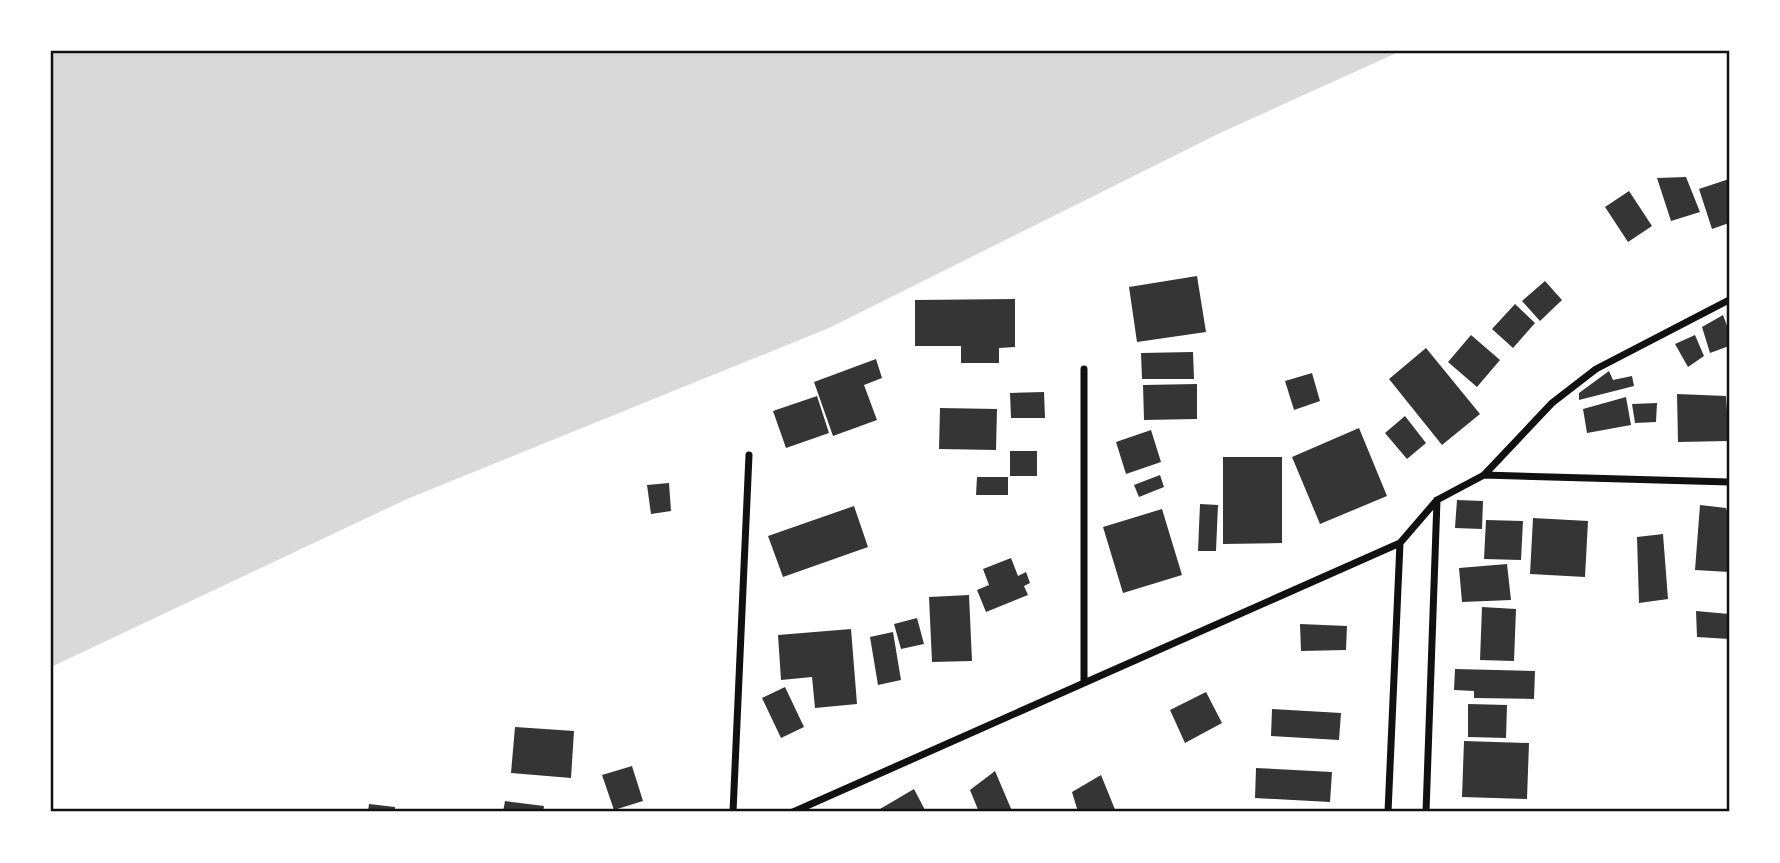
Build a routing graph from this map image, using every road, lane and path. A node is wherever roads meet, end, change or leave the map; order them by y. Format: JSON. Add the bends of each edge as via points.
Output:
{"nodes":[{"id":1,"x":1729,"y":300,"type":"edge"},
{"id":2,"x":1084,"y":369,"type":"dead end"},
{"id":3,"x":749,"y":455,"type":"dead end"},
{"id":4,"x":1485,"y":475,"type":"junction"},
{"id":5,"x":1729,"y":482,"type":"edge"},
{"id":6,"x":1437,"y":500,"type":"junction"},
{"id":7,"x":1400,"y":542,"type":"junction"},
{"id":8,"x":1084,"y":683,"type":"junction"},
{"id":9,"x":733,"y":812,"type":"edge"},
{"id":10,"x":793,"y":812,"type":"edge"},
{"id":11,"x":1388,"y":812,"type":"edge"},
{"id":12,"x":1426,"y":812,"type":"edge"}],
"edges":[{"from":1,"to":4,"type":"street","via":[[1596,369],[1552,402]]},
{"from":2,"to":8,"type":"street"},
{"from":3,"to":9,"type":"street"},
{"from":4,"to":5,"type":"street"},
{"from":4,"to":6,"type":"street"},
{"from":6,"to":7,"type":"street"},
{"from":6,"to":12,"type":"street"},
{"from":7,"to":8,"type":"street"},
{"from":7,"to":11,"type":"street"},
{"from":8,"to":10,"type":"street"}]}
